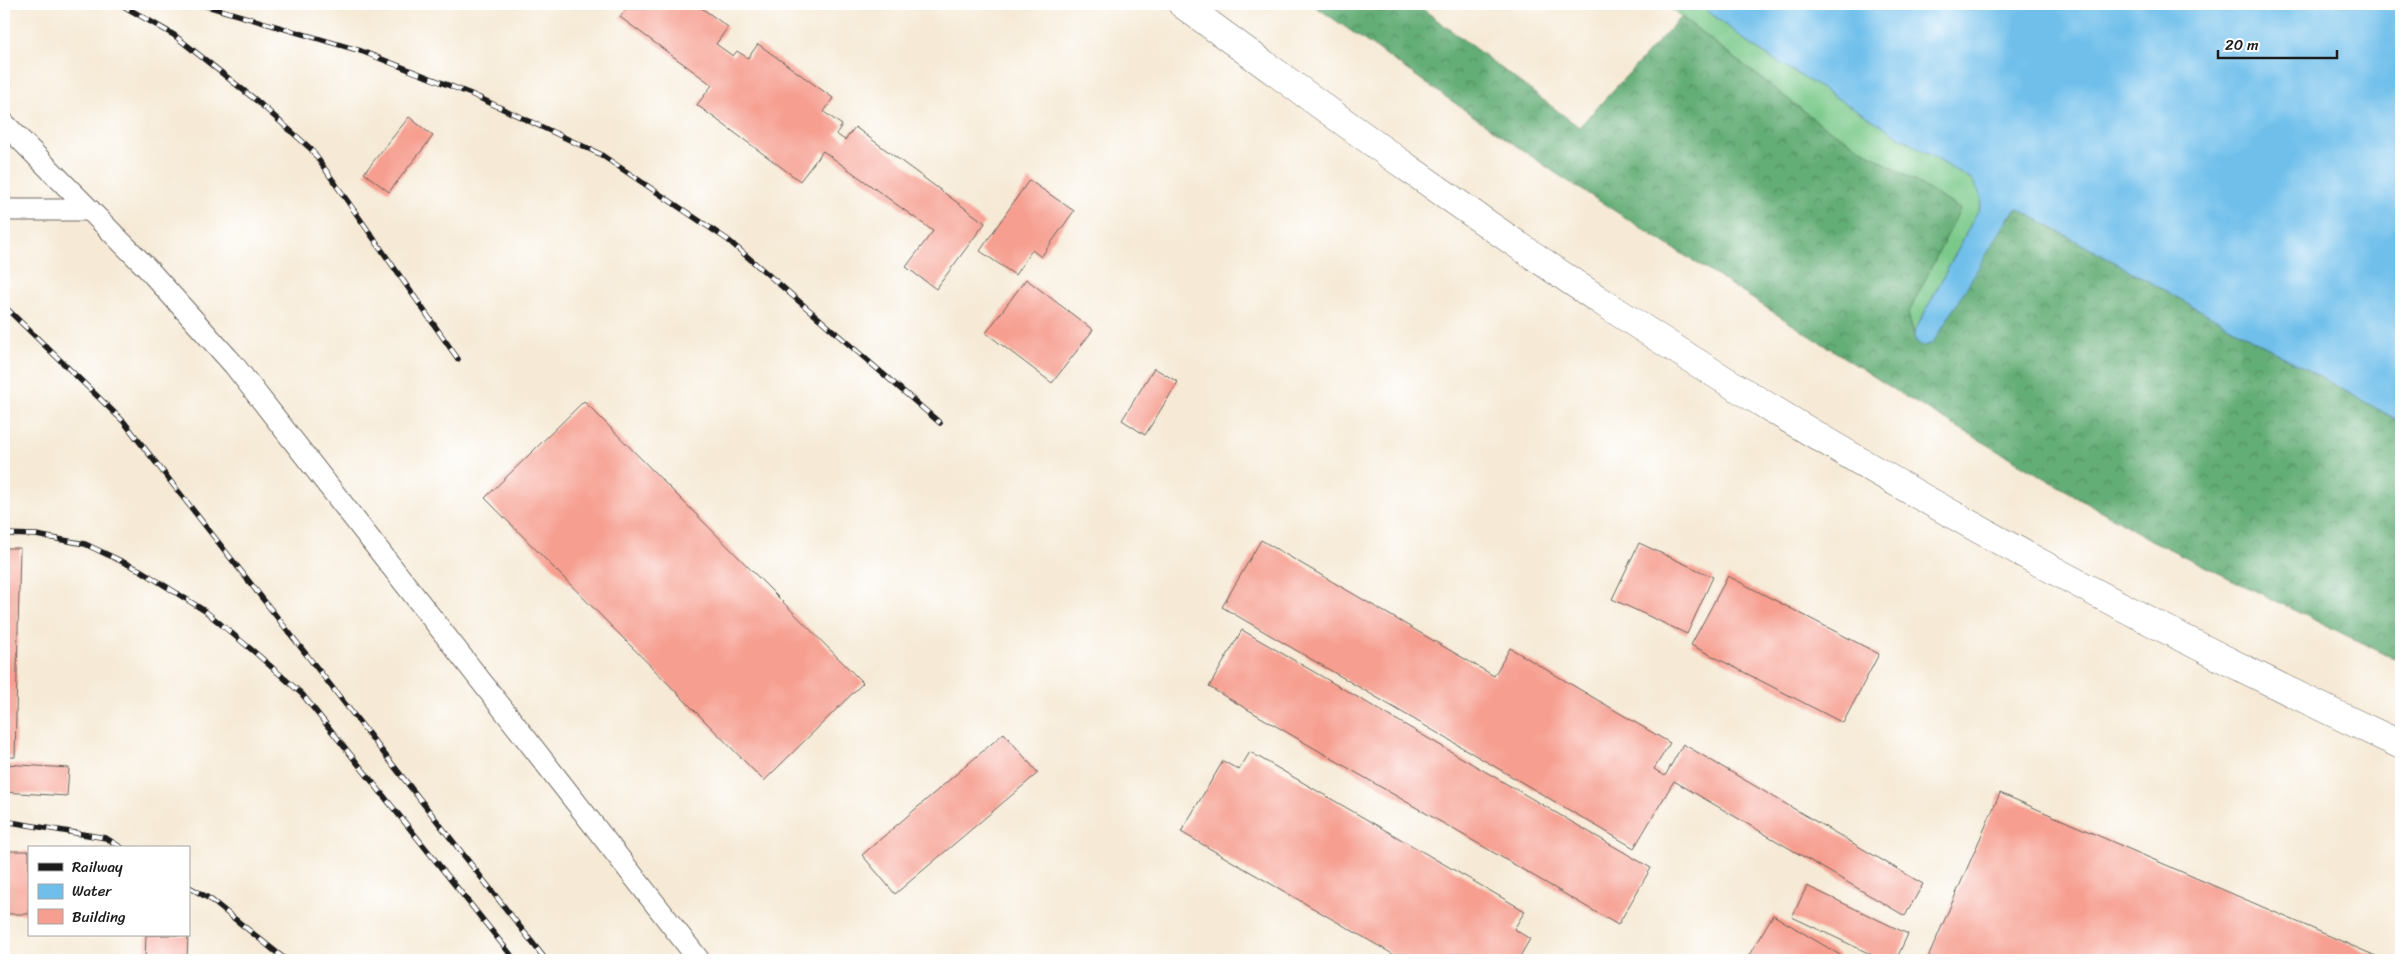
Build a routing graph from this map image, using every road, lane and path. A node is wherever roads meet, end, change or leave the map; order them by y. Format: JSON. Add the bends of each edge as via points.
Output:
{"nodes":[{"id":1,"x":1182,"y":4,"type":"edge"},
{"id":2,"x":4,"y":123,"type":"edge"},
{"id":3,"x":4,"y":210,"type":"edge"},
{"id":4,"x":90,"y":210,"type":"junction"},
{"id":5,"x":2401,"y":745,"type":"edge"},
{"id":6,"x":699,"y":960,"type":"edge"}],
"edges":[{"from":1,"to":5,"type":"highway","via":[[1462,207],[1610,307],[1841,451],[2077,583]]},
{"from":2,"to":4,"type":"lane"},
{"from":3,"to":4,"type":"lane"},
{"from":4,"to":6,"type":"lane","via":[[234,365]]}]}
